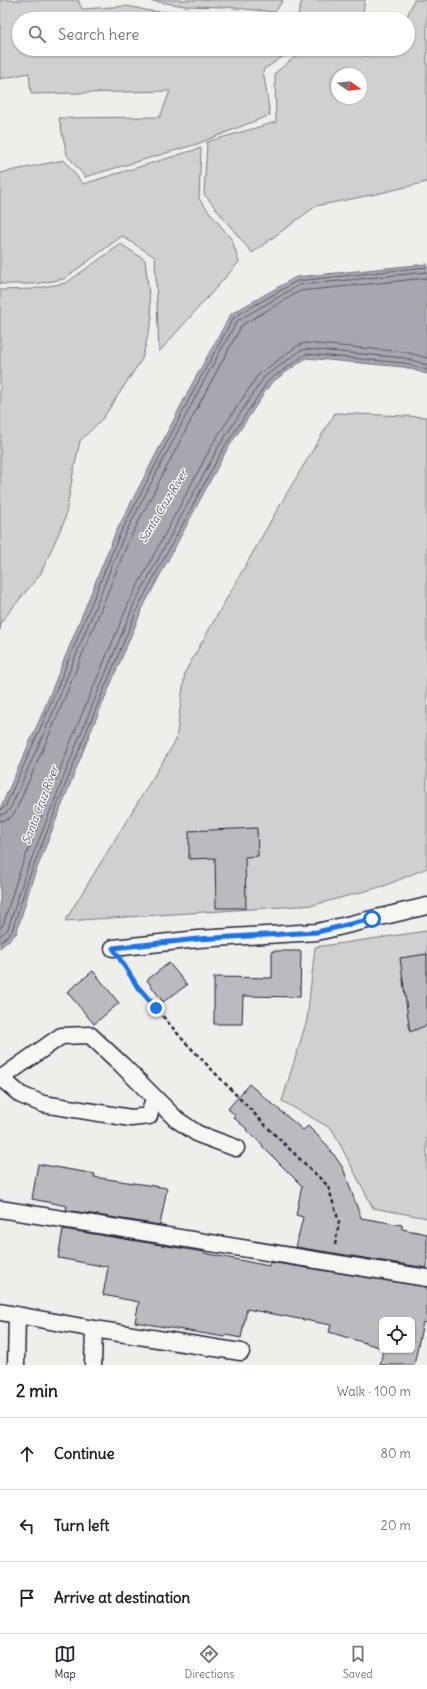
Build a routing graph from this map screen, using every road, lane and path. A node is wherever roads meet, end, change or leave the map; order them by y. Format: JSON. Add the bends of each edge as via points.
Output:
{"nodes":[{"id":1,"x":427,"y":906,"type":"edge"},
{"id":2,"x":113,"y":948,"type":"joint"},
{"id":3,"x":1,"y":1079,"type":"edge"},
{"id":4,"x":154,"y":1098,"type":"junction"},
{"id":5,"x":236,"y":1148,"type":"dead end"},
{"id":6,"x":0,"y":1209,"type":"edge"},
{"id":7,"x":334,"y":1248,"type":"dead end"},
{"id":8,"x":427,"y":1278,"type":"edge"},
{"id":9,"x":0,"y":1312,"type":"edge"},
{"id":10,"x":17,"y":1316,"type":"junction"},
{"id":11,"x":94,"y":1329,"type":"junction"},
{"id":12,"x":241,"y":1352,"type":"dead end"},
{"id":13,"x":16,"y":1365,"type":"edge"},
{"id":14,"x":93,"y":1365,"type":"edge"}],
"edges":[{"from":1,"to":2,"type":"street","via":[[317,932],[198,939]]},
{"from":2,"to":7,"type":"path","via":[[137,986],[184,1040],[328,1186],[338,1222]]},
{"from":3,"to":4,"type":"street","via":[[21,1096],[42,1104],[131,1118],[150,1116]]},
{"from":3,"to":4,"type":"street","via":[[61,1036],[90,1035]]},
{"from":4,"to":5,"type":"street","via":[[176,1119],[198,1134]]},
{"from":6,"to":8,"type":"street"},
{"from":9,"to":10,"type":"street"},
{"from":10,"to":11,"type":"street"},
{"from":10,"to":13,"type":"street"},
{"from":11,"to":12,"type":"street"},
{"from":11,"to":14,"type":"street"}]}
